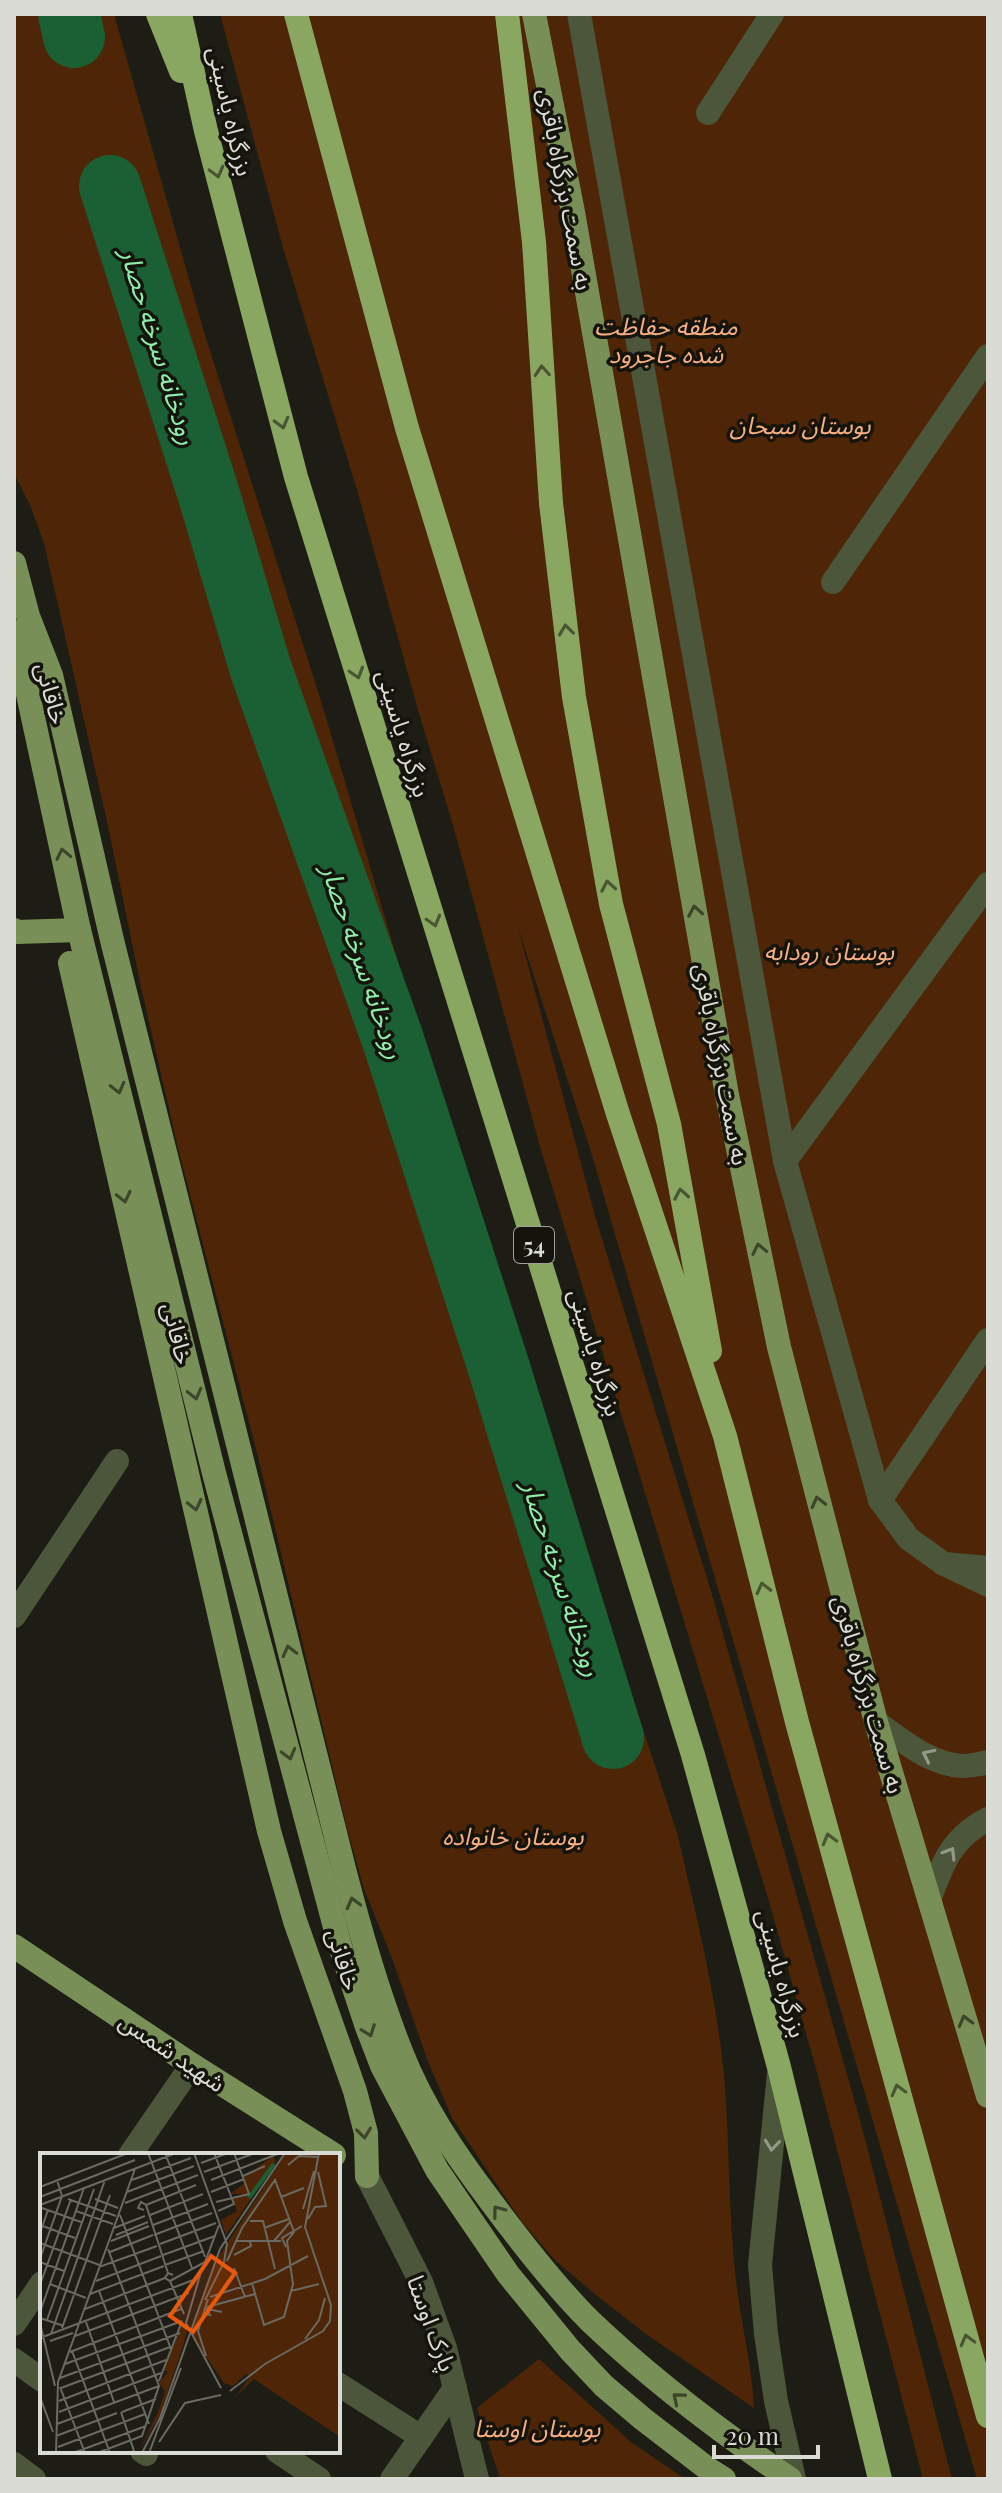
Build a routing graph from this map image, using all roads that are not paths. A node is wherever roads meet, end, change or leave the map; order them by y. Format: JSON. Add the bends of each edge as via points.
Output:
{"nodes":[{"id":1,"x":158,"y":14,"type":"edge"},
{"id":2,"x":180,"y":14,"type":"edge"},
{"id":3,"x":296,"y":14,"type":"edge"},
{"id":4,"x":507,"y":14,"type":"edge"},
{"id":5,"x":534,"y":14,"type":"edge"},
{"id":6,"x":579,"y":14,"type":"edge"},
{"id":7,"x":772,"y":14,"type":"edge"},
{"id":8,"x":708,"y":113,"type":"dead end"},
{"id":9,"x":206,"y":131,"type":"junction"},
{"id":10,"x":988,"y":356,"type":"edge"},
{"id":11,"x":14,"y":563,"type":"edge"},
{"id":12,"x":833,"y":582,"type":"dead end"},
{"id":13,"x":28,"y":616,"type":"junction"},
{"id":14,"x":988,"y":884,"type":"edge"},
{"id":15,"x":79,"y":930,"type":"junction"},
{"id":16,"x":15,"y":933,"type":"edge"},
{"id":17,"x":785,"y":1161,"type":"junction"},
{"id":18,"x":988,"y":1340,"type":"edge"},
{"id":19,"x":725,"y":1436,"type":"junction"},
{"id":20,"x":117,"y":1461,"type":"dead end"},
{"id":21,"x":880,"y":1500,"type":"junction"},
{"id":22,"x":944,"y":1564,"type":"junction"},
{"id":23,"x":988,"y":1568,"type":"edge"},
{"id":24,"x":988,"y":1585,"type":"edge"},
{"id":25,"x":14,"y":1616,"type":"edge"},
{"id":26,"x":876,"y":1722,"type":"junction"},
{"id":27,"x":988,"y":1762,"type":"edge"},
{"id":28,"x":988,"y":1819,"type":"edge"},
{"id":29,"x":929,"y":1900,"type":"junction"},
{"id":30,"x":14,"y":1946,"type":"edge"},
{"id":31,"x":192,"y":2065,"type":"junction"},
{"id":32,"x":779,"y":2067,"type":"junction"},
{"id":33,"x":988,"y":2096,"type":"edge"},
{"id":34,"x":131,"y":2153,"type":"edge"},
{"id":35,"x":331,"y":2153,"type":"edge"},
{"id":36,"x":340,"y":2159,"type":"edge"},
{"id":37,"x":367,"y":2176,"type":"junction"},
{"id":38,"x":40,"y":2286,"type":"edge"},
{"id":39,"x":14,"y":2324,"type":"edge"},
{"id":40,"x":14,"y":2360,"type":"edge"},
{"id":41,"x":40,"y":2379,"type":"edge"},
{"id":42,"x":340,"y":2385,"type":"edge"},
{"id":43,"x":455,"y":2388,"type":"junction"},
{"id":44,"x":988,"y":2416,"type":"edge"},
{"id":45,"x":421,"y":2437,"type":"junction"},
{"id":46,"x":280,"y":2453,"type":"edge"},
{"id":47,"x":14,"y":2464,"type":"edge"},
{"id":48,"x":34,"y":2479,"type":"edge"},
{"id":49,"x":319,"y":2479,"type":"edge"},
{"id":50,"x":392,"y":2479,"type":"edge"},
{"id":51,"x":477,"y":2479,"type":"edge"},
{"id":52,"x":724,"y":2479,"type":"edge"},
{"id":53,"x":792,"y":2479,"type":"edge"},
{"id":54,"x":880,"y":2479,"type":"edge"}],
"edges":[{"from":1,"to":9,"type":"highway"},
{"from":2,"to":9,"type":"highway","name":"بزرگراه یاسینی","number":"54"},
{"from":3,"to":19,"type":"highway","via":[[407,428],[618,1114]]},
{"from":19,"to":4,"type":"highway","one_way":true,"via":[[669,1124],[611,904],[574,697],[551,503],[534,242]]},
{"from":26,"to":5,"type":"main road","name":"به سمت بزرگراه باقری","one_way":true,"via":[[779,1347],[727,1095]]},
{"from":6,"to":17,"type":"street"},
{"from":7,"to":8,"type":"street"},
{"from":9,"to":32,"type":"highway","name":"بزرگراه یاسینی","number":"54","one_way":true,"via":[[296,477],[693,1755]]},
{"from":10,"to":12,"type":"street"},
{"from":11,"to":13,"type":"main road"},
{"from":15,"to":13,"type":"main road","name":"خاقانی","one_way":true,"via":[[26,685]]},
{"from":53,"to":13,"type":"main road","name":"خاقانی","one_way":true,"via":[[683,2404],[589,2320],[458,2158],[402,2056],[364,1947],[112,940],[51,675]]},
{"from":14,"to":17,"type":"street"},
{"from":15,"to":16,"type":"main road"},
{"from":15,"to":37,"type":"main road","one_way":true,"via":[[70,959],[269,1831],[355,2091],[366,2133]]},
{"from":15,"to":52,"type":"main road","name":"خاقانی","one_way":true,"via":[[214,1473],[340,1946],[382,2066],[437,2170],[508,2274],[562,2340],[604,2386]]},
{"from":17,"to":21,"type":"street"},
{"from":18,"to":21,"type":"street"},
{"from":44,"to":19,"type":"highway","one_way":true,"via":[[797,1722]]},
{"from":20,"to":25,"type":"street"},
{"from":21,"to":22,"type":"street","via":[[909,1539]]},
{"from":22,"to":23,"type":"street"},
{"from":22,"to":24,"type":"street"},
{"from":27,"to":26,"type":"street","one_way":true,"via":[[963,1766],[937,1760]]},
{"from":26,"to":29,"type":"main road","name":"به سمت بزرگراه باقری"},
{"from":29,"to":28,"type":"street","one_way":true,"via":[[955,1843]]},
{"from":33,"to":29,"type":"main road","name":"به سمت بزرگراه باقری","one_way":true},
{"from":30,"to":31,"type":"main road","name":"شهید شمس"},
{"from":31,"to":34,"type":"street"},
{"from":31,"to":35,"type":"main road","name":"شهید شمس"},
{"from":32,"to":53,"type":"street","one_way":true,"via":[[760,2265],[776,2401]]},
{"from":32,"to":54,"type":"highway","name":"بزرگراه یاسینی","number":"54"},
{"from":36,"to":37,"type":"main road","name":"شهید شمس"},
{"from":37,"to":43,"type":"street","name":"پارک اوستا","via":[[421,2282]]},
{"from":38,"to":39,"type":"street"},
{"from":40,"to":41,"type":"street"},
{"from":42,"to":45,"type":"street"},
{"from":43,"to":45,"type":"street"},
{"from":43,"to":51,"type":"street","name":"پارک اوستا"},
{"from":45,"to":50,"type":"street"},
{"from":46,"to":49,"type":"street"},
{"from":47,"to":48,"type":"street"}]}
